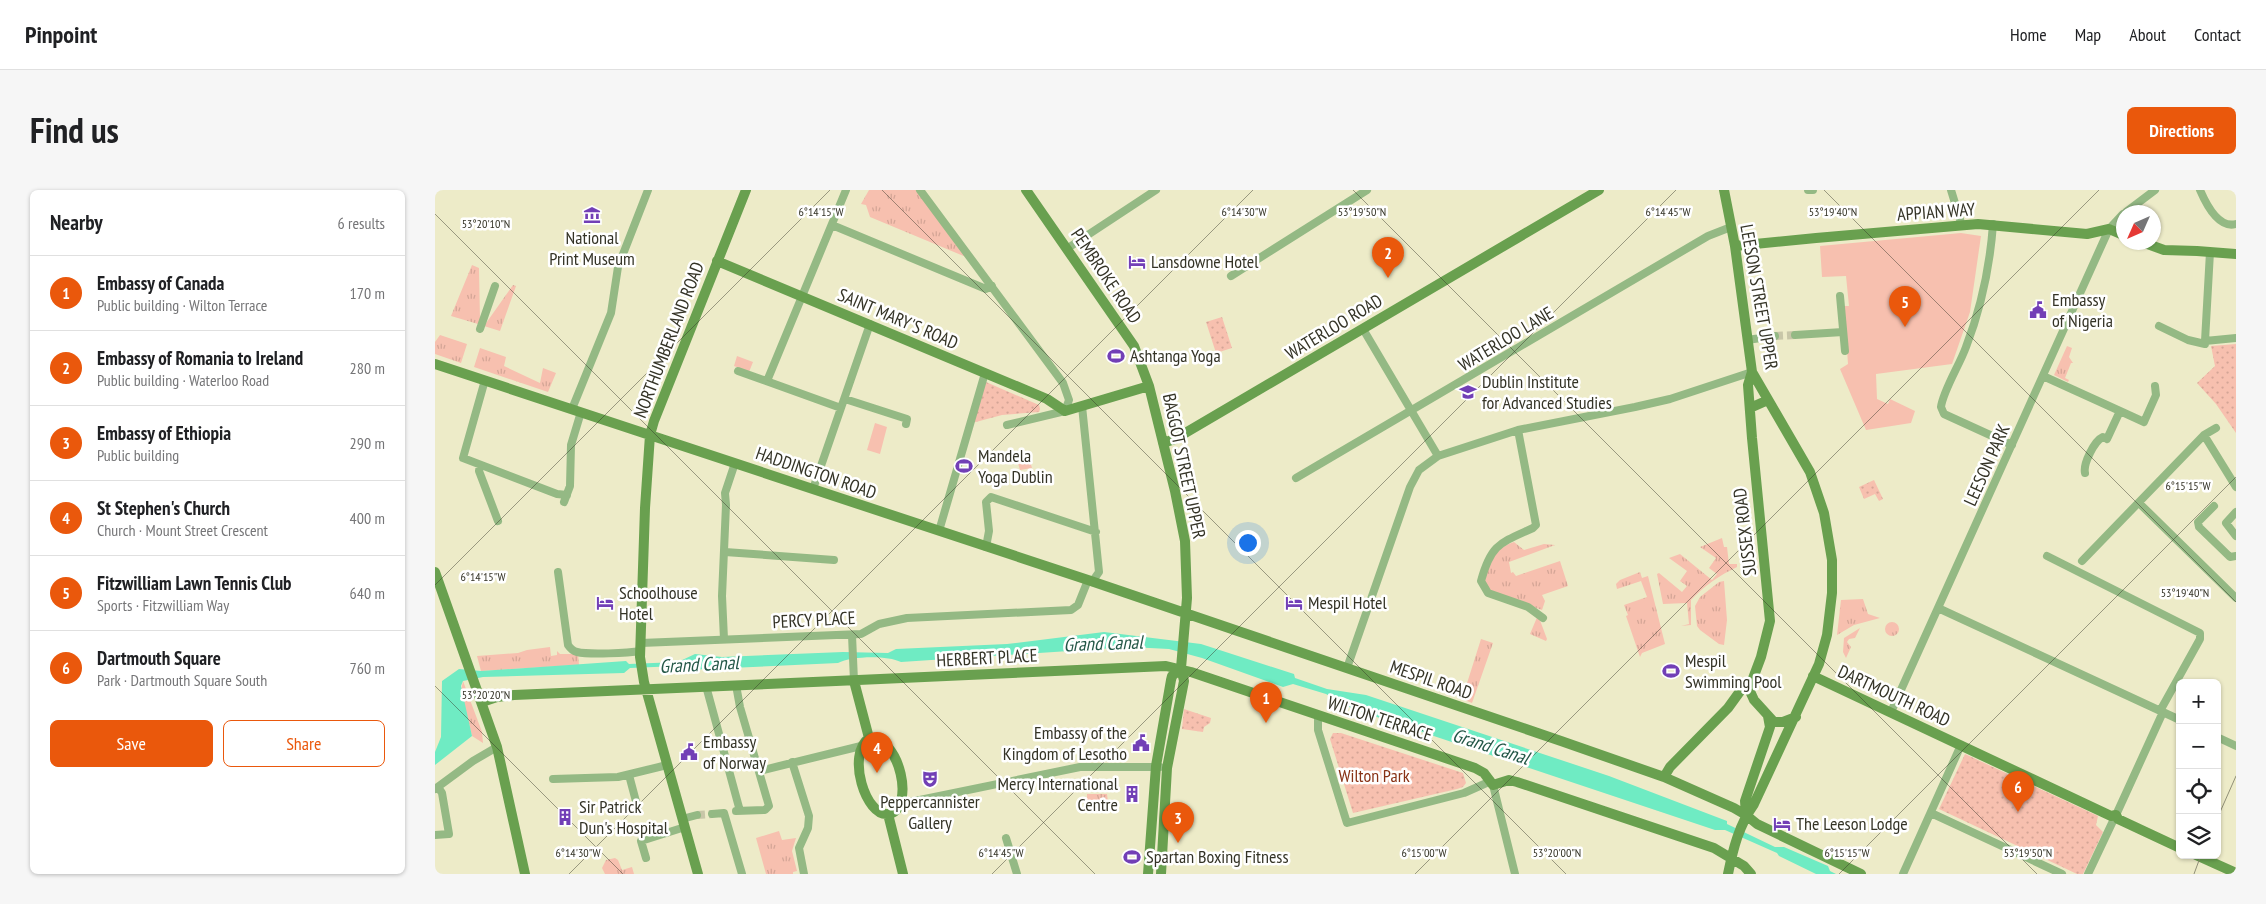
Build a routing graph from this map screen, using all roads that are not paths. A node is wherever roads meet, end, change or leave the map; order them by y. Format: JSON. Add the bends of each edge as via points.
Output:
{"nodes":[{"id":1,"x":648,"y":190,"type":"edge"},
{"id":2,"x":746,"y":190,"type":"edge"},
{"id":3,"x":846,"y":190,"type":"edge"},
{"id":4,"x":920,"y":190,"type":"edge"},
{"id":5,"x":1026,"y":190,"type":"edge"},
{"id":6,"x":1156,"y":190,"type":"edge"},
{"id":7,"x":1367,"y":190,"type":"edge"},
{"id":8,"x":1599,"y":190,"type":"edge"},
{"id":9,"x":1723,"y":190,"type":"edge"},
{"id":10,"x":1808,"y":190,"type":"edge"},
{"id":11,"x":1813,"y":190,"type":"edge"},
{"id":12,"x":1951,"y":190,"type":"edge"},
{"id":13,"x":2155,"y":190,"type":"edge"},
{"id":14,"x":2200,"y":190,"type":"edge"},
{"id":15,"x":2135,"y":205,"type":"edge"},
{"id":16,"x":2116,"y":221,"type":"edge"},
{"id":17,"x":1993,"y":224,"type":"junction"},
{"id":18,"x":2236,"y":224,"type":"edge"},
{"id":19,"x":831,"y":225,"type":"junction"},
{"id":20,"x":1962,"y":226,"type":"junction"},
{"id":21,"x":1731,"y":227,"type":"junction"},
{"id":22,"x":2109,"y":228,"type":"junction"},
{"id":23,"x":2116,"y":232,"type":"edge"},
{"id":24,"x":1735,"y":246,"type":"junction"},
{"id":25,"x":1068,"y":248,"type":"junction"},
{"id":26,"x":2161,"y":249,"type":"edge"},
{"id":27,"x":2209,"y":252,"type":"junction"},
{"id":28,"x":2236,"y":254,"type":"edge"},
{"id":29,"x":717,"y":260,"type":"junction"},
{"id":30,"x":1231,"y":276,"type":"dead end"},
{"id":31,"x":495,"y":286,"type":"dead end"},
{"id":32,"x":992,"y":286,"type":"junction"},
{"id":33,"x":1840,"y":296,"type":"dead end"},
{"id":34,"x":802,"y":297,"type":"junction"},
{"id":35,"x":870,"y":324,"type":"junction"},
{"id":36,"x":2159,"y":326,"type":"dead end"},
{"id":37,"x":480,"y":329,"type":"dead end"},
{"id":38,"x":1363,"y":329,"type":"junction"},
{"id":39,"x":1843,"y":332,"type":"junction"},
{"id":40,"x":1775,"y":336,"type":"tunnel mouth"},
{"id":41,"x":1795,"y":336,"type":"tunnel mouth"},
{"id":42,"x":2236,"y":338,"type":"edge"},
{"id":43,"x":1747,"y":340,"type":"junction"},
{"id":44,"x":2205,"y":341,"type":"junction"},
{"id":45,"x":1845,"y":351,"type":"dead end"},
{"id":46,"x":435,"y":364,"type":"edge"},
{"id":47,"x":738,"y":371,"type":"dead end"},
{"id":48,"x":1752,"y":372,"type":"junction"},
{"id":49,"x":985,"y":373,"type":"junction"},
{"id":50,"x":2043,"y":376,"type":"junction"},
{"id":51,"x":485,"y":380,"type":"junction"},
{"id":52,"x":767,"y":381,"type":"junction"},
{"id":53,"x":1149,"y":386,"type":"junction"},
{"id":54,"x":2155,"y":386,"type":"dead end"},
{"id":55,"x":845,"y":398,"type":"junction"},
{"id":56,"x":1768,"y":400,"type":"junction"},
{"id":57,"x":841,"y":408,"type":"junction"},
{"id":58,"x":1750,"y":408,"type":"junction"},
{"id":59,"x":577,"y":410,"type":"junction"},
{"id":60,"x":1065,"y":411,"type":"junction"},
{"id":61,"x":1083,"y":411,"type":"junction"},
{"id":62,"x":1413,"y":411,"type":"junction"},
{"id":63,"x":2120,"y":411,"type":"junction"},
{"id":64,"x":905,"y":424,"type":"dead end"},
{"id":65,"x":1007,"y":425,"type":"dead end"},
{"id":66,"x":2216,"y":428,"type":"dead end"},
{"id":67,"x":1518,"y":430,"type":"junction"},
{"id":68,"x":650,"y":434,"type":"junction"},
{"id":69,"x":2204,"y":435,"type":"junction"},
{"id":70,"x":1163,"y":443,"type":"junction"},
{"id":71,"x":2012,"y":445,"type":"junction"},
{"id":72,"x":1438,"y":456,"type":"junction"},
{"id":73,"x":735,"y":463,"type":"junction"},
{"id":74,"x":480,"y":465,"type":"junction"},
{"id":75,"x":2085,"y":473,"type":"dead end"},
{"id":76,"x":1296,"y":478,"type":"dead end"},
{"id":77,"x":2235,"y":481,"type":"edge"},
{"id":78,"x":813,"y":489,"type":"junction"},
{"id":79,"x":2139,"y":503,"type":"junction"},
{"id":80,"x":2214,"y":506,"type":"dead end"},
{"id":81,"x":2236,"y":512,"type":"edge"},
{"id":82,"x":498,"y":521,"type":"dead end"},
{"id":83,"x":939,"y":531,"type":"junction"},
{"id":84,"x":1096,"y":532,"type":"junction"},
{"id":85,"x":2236,"y":536,"type":"edge"},
{"id":86,"x":986,"y":547,"type":"junction"},
{"id":87,"x":725,"y":552,"type":"junction"},
{"id":88,"x":2047,"y":556,"type":"dead end"},
{"id":89,"x":2236,"y":556,"type":"edge"},
{"id":90,"x":834,"y":560,"type":"dead end"},
{"id":91,"x":2082,"y":561,"type":"dead end"},
{"id":92,"x":435,"y":572,"type":"edge"},
{"id":93,"x":558,"y":572,"type":"dead end"},
{"id":94,"x":1090,"y":581,"type":"junction"},
{"id":95,"x":2236,"y":598,"type":"edge"},
{"id":96,"x":1938,"y":608,"type":"junction"},
{"id":97,"x":1186,"y":614,"type":"junction"},
{"id":98,"x":1543,"y":618,"type":"dead end"},
{"id":99,"x":852,"y":635,"type":"junction"},
{"id":100,"x":725,"y":639,"type":"junction"},
{"id":101,"x":641,"y":650,"type":"junction"},
{"id":102,"x":1182,"y":663,"type":"junction"},
{"id":103,"x":1347,"y":668,"type":"junction"},
{"id":104,"x":1813,"y":676,"type":"junction"},
{"id":105,"x":855,"y":681,"type":"junction"},
{"id":106,"x":736,"y":685,"type":"junction"},
{"id":107,"x":706,"y":686,"type":"junction"},
{"id":108,"x":1749,"y":686,"type":"junction"},
{"id":109,"x":645,"y":690,"type":"junction"},
{"id":110,"x":1754,"y":700,"type":"junction"},
{"id":111,"x":482,"y":702,"type":"junction"},
{"id":112,"x":1728,"y":708,"type":"junction"},
{"id":113,"x":1891,"y":712,"type":"junction"},
{"id":114,"x":2162,"y":712,"type":"junction"},
{"id":115,"x":1318,"y":716,"type":"junction"},
{"id":116,"x":1768,"y":716,"type":"junction"},
{"id":117,"x":1796,"y":717,"type":"junction"},
{"id":118,"x":2176,"y":718,"type":"edge"},
{"id":119,"x":869,"y":738,"type":"junction"},
{"id":120,"x":2221,"y":739,"type":"edge"},
{"id":121,"x":2235,"y":744,"type":"edge"},
{"id":122,"x":1961,"y":745,"type":"junction"},
{"id":123,"x":861,"y":746,"type":"junction"},
{"id":124,"x":497,"y":747,"type":"junction"},
{"id":125,"x":792,"y":762,"type":"junction"},
{"id":126,"x":667,"y":765,"type":"junction"},
{"id":127,"x":1156,"y":766,"type":"junction"},
{"id":128,"x":1167,"y":768,"type":"junction"},
{"id":129,"x":759,"y":771,"type":"junction"},
{"id":130,"x":629,"y":775,"type":"junction"},
{"id":131,"x":553,"y":778,"type":"dead end"},
{"id":132,"x":1664,"y":778,"type":"junction"},
{"id":133,"x":1492,"y":783,"type":"junction"},
{"id":134,"x":437,"y":788,"type":"edge"},
{"id":135,"x":902,"y":802,"type":"junction"},
{"id":136,"x":638,"y":809,"type":"dead end"},
{"id":137,"x":1931,"y":812,"type":"junction"},
{"id":138,"x":712,"y":814,"type":"tunnel mouth"},
{"id":139,"x":888,"y":814,"type":"junction"},
{"id":140,"x":697,"y":815,"type":"tunnel mouth"},
{"id":141,"x":2114,"y":818,"type":"junction"},
{"id":142,"x":1744,"y":819,"type":"junction"},
{"id":143,"x":683,"y":823,"type":"junction"},
{"id":144,"x":435,"y":836,"type":"edge"},
{"id":145,"x":1006,"y":838,"type":"dead end"},
{"id":146,"x":2176,"y":846,"type":"edge"},
{"id":147,"x":1733,"y":851,"type":"junction"},
{"id":148,"x":646,"y":858,"type":"dead end"},
{"id":149,"x":2206,"y":859,"type":"edge"},
{"id":150,"x":2234,"y":871,"type":"edge"},
{"id":151,"x":525,"y":874,"type":"edge"},
{"id":152,"x":698,"y":874,"type":"edge"},
{"id":153,"x":742,"y":874,"type":"edge"},
{"id":154,"x":805,"y":874,"type":"edge"},
{"id":155,"x":903,"y":874,"type":"edge"},
{"id":156,"x":1017,"y":874,"type":"edge"},
{"id":157,"x":1148,"y":874,"type":"edge"},
{"id":158,"x":1161,"y":874,"type":"edge"},
{"id":159,"x":1515,"y":874,"type":"edge"},
{"id":160,"x":1728,"y":874,"type":"edge"},
{"id":161,"x":1751,"y":874,"type":"edge"},
{"id":162,"x":1861,"y":874,"type":"edge"},
{"id":163,"x":1903,"y":874,"type":"edge"},
{"id":164,"x":2062,"y":874,"type":"edge"},
{"id":165,"x":2088,"y":874,"type":"edge"}],
"edges":[{"from":1,"to":59,"type":"street","via":[[618,267],[611,313]]},
{"from":2,"to":29,"type":"main road","name":"NORTHUMBERLAND ROAD"},
{"from":3,"to":19,"type":"street"},
{"from":4,"to":32,"type":"street"},
{"from":5,"to":25,"type":"main road","name":"PEMBROKE ROAD"},
{"from":6,"to":25,"type":"street"},
{"from":7,"to":30,"type":"street"},
{"from":8,"to":38,"type":"main road","name":"WATERLOO ROAD"},
{"from":9,"to":21,"type":"main road","name":"LEESON STREET UPPER"},
{"from":10,"to":11,"type":"street"},
{"from":12,"to":20,"type":"street"},
{"from":13,"to":15,"type":"street"},
{"from":14,"to":18,"type":"street","via":[[2208,207],[2224,224]]},
{"from":16,"to":22,"type":"street"},
{"from":17,"to":20,"type":"main road","name":"APPIAN WAY"},
{"from":17,"to":22,"type":"main road","name":"APPIAN WAY","via":[[2087,234]]},
{"from":17,"to":71,"type":"street","via":[[1991,252],[1978,313],[1941,407],[1944,414]]},
{"from":19,"to":32,"type":"street","via":[[985,289]]},
{"from":19,"to":34,"type":"street"},
{"from":20,"to":24,"type":"main road","name":"APPIAN WAY"},
{"from":21,"to":24,"type":"main road","name":"LEESON STREET UPPER"},
{"from":21,"to":62,"type":"street","name":"WATERLOO LANE","via":[[1708,236]]},
{"from":22,"to":23,"type":"main road"},
{"from":22,"to":50,"type":"street","name":"LEESON PARK"},
{"from":24,"to":43,"type":"main road","name":"LEESON STREET UPPER"},
{"from":25,"to":53,"type":"main road","name":"PEMBROKE ROAD","via":[[1134,346]]},
{"from":26,"to":27,"type":"main road"},
{"from":27,"to":28,"type":"main road"},
{"from":27,"to":44,"type":"street"},
{"from":29,"to":34,"type":"main road","name":"SAINT MARY'S ROAD"},
{"from":29,"to":68,"type":"main road","name":"NORTHUMBERLAND ROAD"},
{"from":31,"to":37,"type":"street"},
{"from":32,"to":60,"type":"street","via":[[1063,383],[1069,400]]},
{"from":33,"to":39,"type":"street"},
{"from":34,"to":35,"type":"main road","name":"SAINT MARY'S ROAD"},
{"from":34,"to":52,"type":"street"},
{"from":35,"to":49,"type":"main road","name":"SAINT MARY'S ROAD"},
{"from":35,"to":55,"type":"street"},
{"from":36,"to":44,"type":"street","via":[[2188,340],[2205,344]]},
{"from":38,"to":62,"type":"street"},
{"from":38,"to":70,"type":"main road","name":"WATERLOO ROAD"},
{"from":39,"to":41,"type":"street"},
{"from":39,"to":45,"type":"street"},
{"from":40,"to":43,"type":"street"},
{"from":42,"to":44,"type":"street"},
{"from":43,"to":48,"type":"main road","name":"LEESON STREET UPPER"},
{"from":46,"to":51,"type":"main road","name":"HADDINGTON ROAD"},
{"from":47,"to":52,"type":"street"},
{"from":48,"to":56,"type":"main road","name":"LEESON STREET UPPER"},
{"from":48,"to":58,"type":"main road","name":"SUSSEX ROAD","via":[[1748,385]]},
{"from":48,"to":67,"type":"street","via":[[1670,399]]},
{"from":49,"to":60,"type":"main road","name":"SAINT MARY'S ROAD"},
{"from":49,"to":83,"type":"street"},
{"from":50,"to":63,"type":"street"},
{"from":50,"to":71,"type":"street","name":"LEESON PARK"},
{"from":51,"to":59,"type":"main road","name":"HADDINGTON ROAD"},
{"from":51,"to":74,"type":"street","via":[[463,458]]},
{"from":52,"to":57,"type":"street"},
{"from":53,"to":61,"type":"main road"},
{"from":53,"to":70,"type":"main road","name":"BAGGOT STREET UPPER"},
{"from":54,"to":63,"type":"street","via":[[2156,395],[2144,422]]},
{"from":55,"to":57,"type":"street"},
{"from":55,"to":64,"type":"street","via":[[907,418]]},
{"from":56,"to":58,"type":"main road"},
{"from":56,"to":104,"type":"main road","name":"LEESON STREET UPPER","via":[[1810,472],[1828,531],[1832,593],[1827,634]]},
{"from":57,"to":78,"type":"street"},
{"from":58,"to":108,"type":"main road","name":"SUSSEX ROAD","via":[[1770,620],[1761,657]]},
{"from":59,"to":68,"type":"main road","name":"HADDINGTON ROAD"},
{"from":59,"to":74,"type":"street","via":[[566,499]]},
{"from":60,"to":61,"type":"main road"},
{"from":60,"to":65,"type":"street"},
{"from":61,"to":84,"type":"street"},
{"from":62,"to":72,"type":"street"},
{"from":62,"to":76,"type":"street","name":"WATERLOO LANE"},
{"from":63,"to":75,"type":"street","via":[[2107,439],[2098,440]]},
{"from":66,"to":69,"type":"street"},
{"from":67,"to":72,"type":"street"},
{"from":67,"to":98,"type":"street","via":[[1536,525],[1494,549],[1481,581],[1488,593],[1535,611]]},
{"from":68,"to":73,"type":"main road","name":"HADDINGTON ROAD"},
{"from":68,"to":101,"type":"main road","name":"NORTHUMBERLAND ROAD"},
{"from":69,"to":77,"type":"street"},
{"from":69,"to":79,"type":"street"},
{"from":70,"to":97,"type":"main road","name":"BAGGOT STREET UPPER","via":[[1185,541]]},
{"from":71,"to":96,"type":"street","name":"LEESON PARK"},
{"from":72,"to":103,"type":"street","via":[[1415,475]]},
{"from":73,"to":78,"type":"main road","name":"HADDINGTON ROAD"},
{"from":73,"to":87,"type":"street","via":[[725,493]]},
{"from":74,"to":82,"type":"street","via":[[479,471]]},
{"from":78,"to":83,"type":"main road","name":"HADDINGTON ROAD"},
{"from":79,"to":91,"type":"street"},
{"from":79,"to":95,"type":"street"},
{"from":80,"to":89,"type":"street","via":[[2198,522],[2199,527],[2229,558]]},
{"from":81,"to":85,"type":"street","via":[[2226,525]]},
{"from":83,"to":86,"type":"main road","name":"HADDINGTON ROAD"},
{"from":84,"to":86,"type":"street","via":[[991,497],[986,502],[989,531]]},
{"from":84,"to":94,"type":"street","via":[[1099,572]]},
{"from":86,"to":94,"type":"main road","name":"HADDINGTON ROAD"},
{"from":87,"to":90,"type":"street"},
{"from":87,"to":100,"type":"street"},
{"from":88,"to":114,"type":"street","via":[[2199,633],[2200,639]]},
{"from":92,"to":111,"type":"main road"},
{"from":93,"to":101,"type":"street","name":"PERCY PLACE","via":[[568,645],[573,650],[594,653]]},
{"from":94,"to":97,"type":"main road","name":"HADDINGTON ROAD"},
{"from":94,"to":99,"type":"street","name":"PERCY PLACE","via":[[1078,605],[1071,610],[907,618],[879,624]]},
{"from":96,"to":113,"type":"street","name":"LEESON PARK"},
{"from":96,"to":114,"type":"street"},
{"from":97,"to":102,"type":"main road","name":"BAGGOT STREET UPPER"},
{"from":97,"to":103,"type":"main road","name":"MESPIL ROAD"},
{"from":99,"to":100,"type":"street","name":"PERCY PLACE"},
{"from":99,"to":105,"type":"street"},
{"from":100,"to":101,"type":"street","name":"PERCY PLACE"},
{"from":101,"to":109,"type":"main road","name":"NORTHUMBERLAND ROAD"},
{"from":102,"to":105,"type":"main road","name":"HERBERT PLACE"},
{"from":102,"to":115,"type":"main road","name":"WILTON TERRACE"},
{"from":102,"to":127,"type":"main road","via":[[1171,680]]},
{"from":102,"to":128,"type":"main road","name":"BAGGOT STREET UPPER","via":[[1184,680]]},
{"from":103,"to":132,"type":"main road","name":"MESPIL ROAD"},
{"from":104,"to":113,"type":"main road","name":"DARTMOUTH ROAD"},
{"from":104,"to":117,"type":"main road","name":"LEESON STREET UPPER"},
{"from":105,"to":106,"type":"main road","name":"HERBERT PLACE"},
{"from":105,"to":119,"type":"main road"},
{"from":106,"to":107,"type":"main road","name":"HERBERT PLACE"},
{"from":106,"to":129,"type":"street"},
{"from":107,"to":109,"type":"main road","name":"HERBERT PLACE"},
{"from":107,"to":129,"type":"street","via":[[738,811],[768,809]]},
{"from":108,"to":110,"type":"main road"},
{"from":108,"to":112,"type":"main road","via":[[1741,690]]},
{"from":109,"to":111,"type":"main road","name":"HERBERT PLACE","via":[[514,695]]},
{"from":109,"to":126,"type":"main road","name":"NORTHUMBERLAND ROAD"},
{"from":110,"to":112,"type":"main road","via":[[1742,701]]},
{"from":110,"to":116,"type":"main road"},
{"from":111,"to":124,"type":"main road"},
{"from":112,"to":132,"type":"main road","via":[[1670,767]]},
{"from":113,"to":122,"type":"main road","name":"DARTMOUTH ROAD"},
{"from":114,"to":118,"type":"street"},
{"from":114,"to":141,"type":"street"},
{"from":115,"to":133,"type":"main road","name":"WILTON TERRACE","via":[[1475,768]]},
{"from":115,"to":133,"type":"street","via":[[1318,730],[1347,823]]},
{"from":116,"to":117,"type":"main road","via":[[1778,722]]},
{"from":116,"to":142,"type":"main road","via":[[1770,727],[1745,801]]},
{"from":117,"to":142,"type":"main road","name":"LEESON STREET UPPER"},
{"from":119,"to":123,"type":"main road"},
{"from":119,"to":135,"type":"main road","via":[[880,739],[893,752],[901,780]]},
{"from":120,"to":121,"type":"street"},
{"from":122,"to":137,"type":"street"},
{"from":122,"to":141,"type":"main road","name":"DARTMOUTH ROAD"},
{"from":123,"to":125,"type":"street"},
{"from":123,"to":139,"type":"main road","via":[[857,762],[862,788],[877,810]]},
{"from":124,"to":134,"type":"street"},
{"from":124,"to":151,"type":"main road"},
{"from":125,"to":129,"type":"street"},
{"from":125,"to":154,"type":"street","via":[[809,816],[808,828],[799,848]]},
{"from":126,"to":130,"type":"street"},
{"from":126,"to":143,"type":"main road","name":"NORTHUMBERLAND ROAD"},
{"from":127,"to":128,"type":"street"},
{"from":127,"to":135,"type":"street","via":[[1080,767]]},
{"from":127,"to":157,"type":"main road"},
{"from":128,"to":158,"type":"main road","name":"BAGGOT STREET UPPER"},
{"from":130,"to":131,"type":"street"},
{"from":130,"to":136,"type":"street"},
{"from":132,"to":142,"type":"main road","name":"MESPIL ROAD"},
{"from":133,"to":147,"type":"main road","via":[[1517,782],[1693,842]]},
{"from":133,"to":159,"type":"street"},
{"from":134,"to":144,"type":"street","via":[[443,793],[449,834]]},
{"from":135,"to":139,"type":"main road","via":[[896,811]]},
{"from":137,"to":163,"type":"street"},
{"from":137,"to":164,"type":"street"},
{"from":138,"to":153,"type":"street","via":[[724,813]]},
{"from":139,"to":155,"type":"main road"},
{"from":140,"to":143,"type":"street"},
{"from":141,"to":146,"type":"main road"},
{"from":141,"to":165,"type":"street"},
{"from":142,"to":147,"type":"main road"},
{"from":142,"to":162,"type":"main road","name":"MESPIL ROAD"},
{"from":143,"to":148,"type":"street","via":[[641,841]]},
{"from":143,"to":152,"type":"main road","name":"NORTHUMBERLAND ROAD"},
{"from":145,"to":156,"type":"street"},
{"from":147,"to":160,"type":"main road"},
{"from":147,"to":161,"type":"main road"},
{"from":149,"to":150,"type":"main road"}]}
